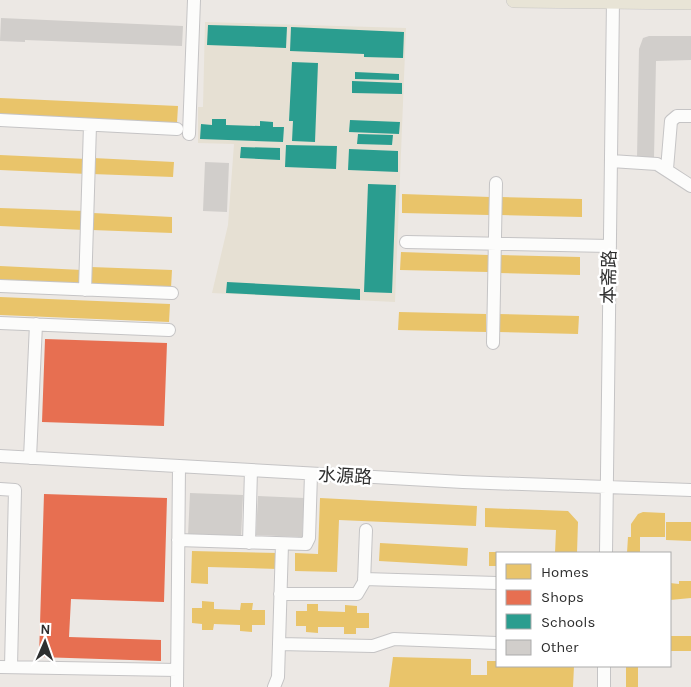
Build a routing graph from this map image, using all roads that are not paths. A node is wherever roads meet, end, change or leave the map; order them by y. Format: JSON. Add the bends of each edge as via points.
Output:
{"nodes":[{"id":1,"x":194,"y":0,"type":"edge"},
{"id":2,"x":514,"y":0,"type":"edge"},
{"id":3,"x":613,"y":1,"type":"edge"},
{"id":4,"x":691,"y":2,"type":"edge"},
{"id":5,"x":691,"y":116,"type":"edge"},
{"id":6,"x":0,"y":120,"type":"edge"},
{"id":7,"x":90,"y":124,"type":"junction"},
{"id":8,"x":177,"y":129,"type":"dead end"},
{"id":9,"x":189,"y":134,"type":"dead end"},
{"id":10,"x":611,"y":162,"type":"junction"},
{"id":11,"x":667,"y":169,"type":"junction"},
{"id":12,"x":496,"y":183,"type":"dead end"},
{"id":13,"x":691,"y":186,"type":"edge"},
{"id":14,"x":406,"y":242,"type":"dead end"},
{"id":15,"x":495,"y":244,"type":"junction"},
{"id":16,"x":610,"y":246,"type":"junction"},
{"id":17,"x":0,"y":286,"type":"edge"},
{"id":18,"x":85,"y":290,"type":"junction"},
{"id":19,"x":172,"y":293,"type":"dead end"},
{"id":20,"x":0,"y":323,"type":"edge"},
{"id":21,"x":36,"y":324,"type":"junction"},
{"id":22,"x":169,"y":330,"type":"dead end"},
{"id":23,"x":493,"y":343,"type":"dead end"},
{"id":24,"x":0,"y":456,"type":"edge"},
{"id":25,"x":30,"y":458,"type":"junction"},
{"id":26,"x":179,"y":466,"type":"junction"},
{"id":27,"x":252,"y":470,"type":"junction"},
{"id":28,"x":312,"y":474,"type":"junction"},
{"id":29,"x":606,"y":488,"type":"junction"},
{"id":30,"x":0,"y":489,"type":"edge"},
{"id":31,"x":691,"y":490,"type":"edge"},
{"id":32,"x":366,"y":530,"type":"dead end"},
{"id":33,"x":178,"y":540,"type":"junction"},
{"id":34,"x":248,"y":542,"type":"junction"},
{"id":35,"x":282,"y":544,"type":"junction"},
{"id":36,"x":606,"y":552,"type":"edge"},
{"id":37,"x":364,"y":579,"type":"junction"},
{"id":38,"x":496,"y":582,"type":"edge"},
{"id":39,"x":280,"y":594,"type":"junction"},
{"id":40,"x":496,"y":643,"type":"edge"},
{"id":41,"x":279,"y":644,"type":"junction"},
{"id":42,"x":6,"y":667,"type":"edge"},
{"id":43,"x":604,"y":667,"type":"edge"},
{"id":44,"x":177,"y":670,"type":"junction"},
{"id":45,"x":176,"y":687,"type":"edge"},
{"id":46,"x":274,"y":687,"type":"edge"},
{"id":47,"x":604,"y":687,"type":"edge"}],
"edges":[{"from":1,"to":9,"type":"street"},
{"from":2,"to":3,"type":"main road"},
{"from":3,"to":4,"type":"main road"},
{"from":3,"to":10,"type":"street","name":"本斋路"},
{"from":5,"to":11,"type":"street","via":[[677,116],[671,122]]},
{"from":6,"to":7,"type":"street"},
{"from":7,"to":8,"type":"street"},
{"from":7,"to":18,"type":"street"},
{"from":10,"to":11,"type":"street","via":[[648,162]]},
{"from":10,"to":16,"type":"street","name":"本斋路"},
{"from":11,"to":13,"type":"street"},
{"from":12,"to":15,"type":"street"},
{"from":14,"to":15,"type":"street"},
{"from":15,"to":16,"type":"street"},
{"from":15,"to":23,"type":"street"},
{"from":16,"to":29,"type":"street","name":"本斋路"},
{"from":17,"to":18,"type":"street"},
{"from":18,"to":19,"type":"street"},
{"from":20,"to":21,"type":"street"},
{"from":21,"to":22,"type":"street"},
{"from":21,"to":25,"type":"street"},
{"from":24,"to":25,"type":"street","name":"水源路"},
{"from":25,"to":26,"type":"street","name":"水源路"},
{"from":26,"to":27,"type":"street","name":"水源路"},
{"from":26,"to":33,"type":"street"},
{"from":27,"to":28,"type":"street","name":"水源路"},
{"from":27,"to":34,"type":"street"},
{"from":28,"to":29,"type":"street","name":"水源路"},
{"from":28,"to":35,"type":"street","via":[[309,538],[306,544]]},
{"from":29,"to":31,"type":"street","name":"水源路"},
{"from":29,"to":36,"type":"street","name":"本斋路"},
{"from":30,"to":42,"type":"street","via":[[15,490]]},
{"from":32,"to":37,"type":"street"},
{"from":33,"to":34,"type":"street"},
{"from":33,"to":44,"type":"street"},
{"from":34,"to":35,"type":"street"},
{"from":35,"to":39,"type":"street"},
{"from":37,"to":38,"type":"street"},
{"from":37,"to":39,"type":"street","via":[[362,589],[354,595]]},
{"from":39,"to":41,"type":"street"},
{"from":40,"to":41,"type":"street","via":[[394,640],[373,646]]},
{"from":41,"to":46,"type":"street","via":[[278,677]]},
{"from":42,"to":44,"type":"street"},
{"from":43,"to":47,"type":"street"},
{"from":44,"to":45,"type":"street"}]}
